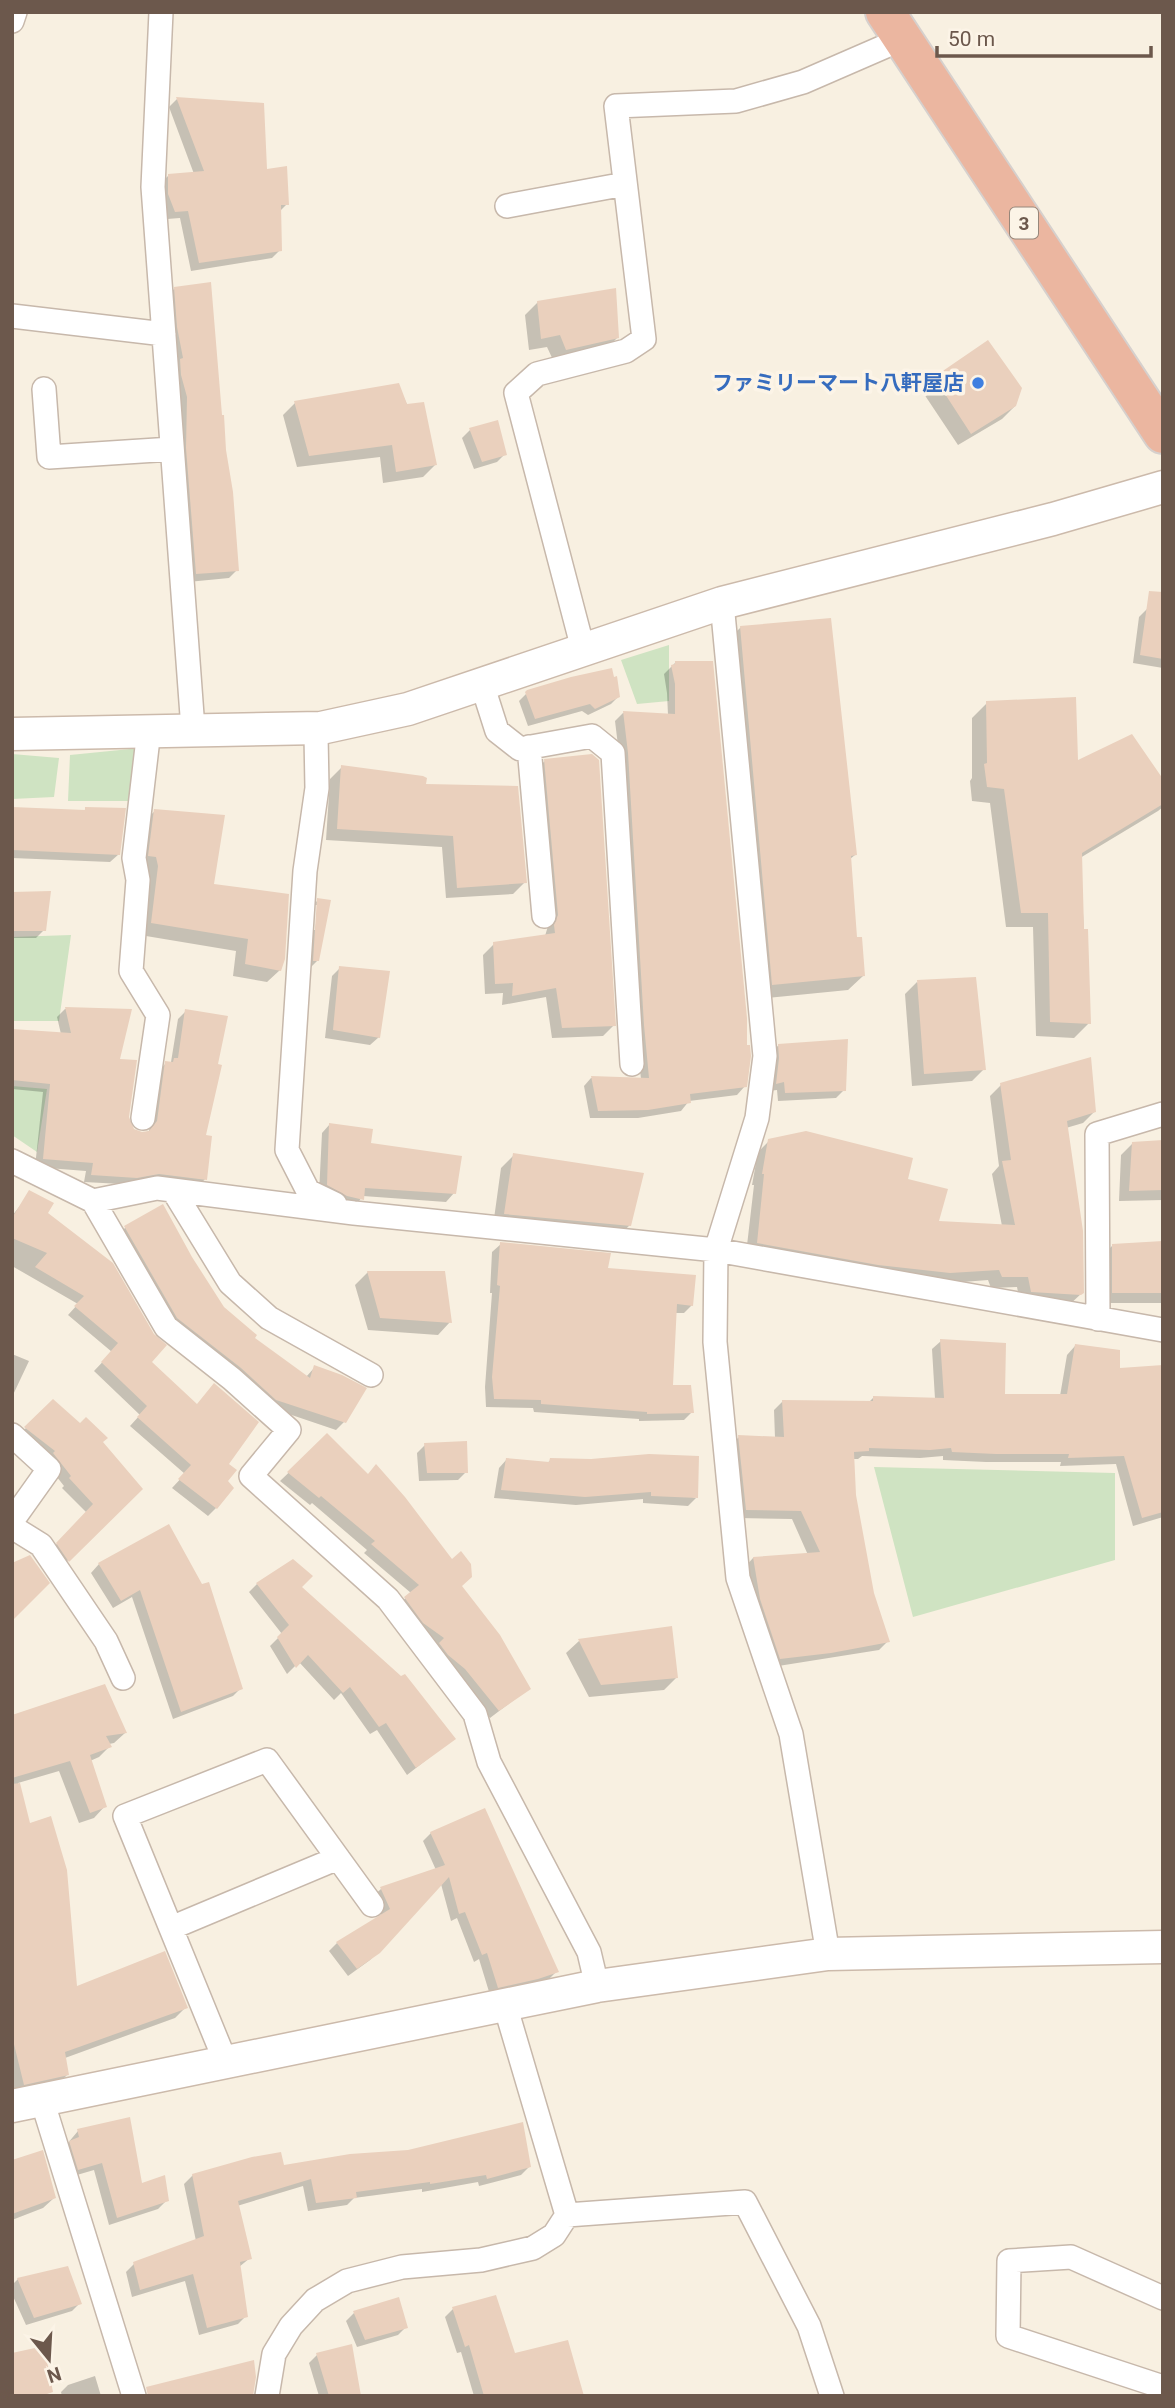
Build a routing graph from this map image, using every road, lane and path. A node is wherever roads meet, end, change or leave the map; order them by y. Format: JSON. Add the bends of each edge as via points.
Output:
{"nodes":[{"id":1,"x":16,"y":12,"type":"edge"},
{"id":2,"x":161,"y":12,"type":"edge"},
{"id":3,"x":12,"y":21,"type":"edge"},
{"id":4,"x":894,"y":26,"type":"edge"},
{"id":5,"x":625,"y":184,"type":"junction"},
{"id":6,"x":507,"y":206,"type":"dead end"},
{"id":7,"x":12,"y":316,"type":"edge"},
{"id":8,"x":164,"y":334,"type":"junction"},
{"id":9,"x":44,"y":389,"type":"dead end"},
{"id":10,"x":1163,"y":434,"type":"edge"},
{"id":11,"x":172,"y":449,"type":"junction"},
{"id":12,"x":1163,"y":487,"type":"edge"},
{"id":13,"x":722,"y":603,"type":"junction"},
{"id":14,"x":583,"y":649,"type":"junction"},
{"id":15,"x":482,"y":684,"type":"junction"},
{"id":16,"x":321,"y":728,"type":"junction"},
{"id":17,"x":192,"y":729,"type":"junction"},
{"id":18,"x":149,"y":730,"type":"junction"},
{"id":19,"x":12,"y":734,"type":"edge"},
{"id":20,"x":529,"y":747,"type":"junction"},
{"id":21,"x":544,"y":916,"type":"dead end"},
{"id":22,"x":632,"y":1064,"type":"dead end"},
{"id":23,"x":1163,"y":1114,"type":"edge"},
{"id":24,"x":143,"y":1118,"type":"dead end"},
{"id":25,"x":12,"y":1161,"type":"edge"},
{"id":26,"x":173,"y":1190,"type":"junction"},
{"id":27,"x":93,"y":1201,"type":"junction"},
{"id":28,"x":354,"y":1213,"type":"junction"},
{"id":29,"x":716,"y":1250,"type":"junction"},
{"id":30,"x":1098,"y":1319,"type":"junction"},
{"id":31,"x":1163,"y":1330,"type":"edge"},
{"id":32,"x":371,"y":1375,"type":"dead end"},
{"id":33,"x":12,"y":1435,"type":"edge"},
{"id":34,"x":12,"y":1521,"type":"edge"},
{"id":35,"x":12,"y":1527,"type":"edge"},
{"id":36,"x":123,"y":1678,"type":"dead end"},
{"id":37,"x":338,"y":1858,"type":"junction"},
{"id":38,"x":372,"y":1905,"type":"dead end"},
{"id":39,"x":171,"y":1928,"type":"junction"},
{"id":40,"x":1163,"y":1947,"type":"edge"},
{"id":41,"x":828,"y":1954,"type":"junction"},
{"id":42,"x":597,"y":1986,"type":"junction"},
{"id":43,"x":505,"y":2005,"type":"junction"},
{"id":44,"x":226,"y":2063,"type":"junction"},
{"id":45,"x":27,"y":2103,"type":"edge"},
{"id":46,"x":566,"y":2215,"type":"junction"},
{"id":47,"x":1160,"y":2290,"type":"edge"},
{"id":48,"x":1163,"y":2387,"type":"edge"},
{"id":49,"x":134,"y":2396,"type":"edge"},
{"id":50,"x":267,"y":2396,"type":"edge"},
{"id":51,"x":832,"y":2396,"type":"edge"}],
"edges":[{"from":1,"to":3,"type":"street"},
{"from":2,"to":8,"type":"street","via":[[153,187]]},
{"from":4,"to":5,"type":"street","via":[[803,82],[736,101],[616,106]]},
{"from":4,"to":10,"type":"highway","number":"3"},
{"from":5,"to":6,"type":"street"},
{"from":5,"to":14,"type":"street","via":[[644,339],[626,351],[537,374],[516,393]]},
{"from":7,"to":8,"type":"street"},
{"from":8,"to":11,"type":"street"},
{"from":9,"to":11,"type":"street","via":[[49,457]]},
{"from":11,"to":17,"type":"street"},
{"from":12,"to":13,"type":"street"},
{"from":13,"to":14,"type":"street"},
{"from":13,"to":29,"type":"street","via":[[765,1056],[757,1118]]},
{"from":14,"to":15,"type":"street"},
{"from":15,"to":16,"type":"street","via":[[408,709]]},
{"from":15,"to":20,"type":"street","via":[[497,731],[520,749]]},
{"from":16,"to":17,"type":"street"},
{"from":16,"to":28,"type":"street","via":[[316,734],[317,788],[305,871],[287,1150],[307,1192]]},
{"from":17,"to":18,"type":"street"},
{"from":18,"to":19,"type":"street"},
{"from":18,"to":24,"type":"street","via":[[134,858],[138,880],[131,971],[158,1015]]},
{"from":20,"to":21,"type":"street"},
{"from":20,"to":22,"type":"street","via":[[593,736],[613,752]]},
{"from":23,"to":30,"type":"street","via":[[1097,1134]]},
{"from":25,"to":27,"type":"street"},
{"from":26,"to":27,"type":"street","via":[[157,1188]]},
{"from":26,"to":28,"type":"street"},
{"from":26,"to":32,"type":"street","via":[[230,1283],[269,1318]]},
{"from":27,"to":42,"type":"street","via":[[166,1327],[289,1430],[251,1476],[388,1599],[474,1714],[489,1762],[589,1952]]},
{"from":28,"to":29,"type":"street"},
{"from":29,"to":30,"type":"street"},
{"from":29,"to":41,"type":"street","via":[[715,1342],[738,1578],[791,1734]]},
{"from":30,"to":31,"type":"street"},
{"from":33,"to":34,"type":"street","via":[[49,1469]]},
{"from":35,"to":36,"type":"street","via":[[41,1545],[106,1641]]},
{"from":37,"to":38,"type":"street"},
{"from":37,"to":39,"type":"street"},
{"from":37,"to":39,"type":"street","via":[[267,1760],[125,1816]]},
{"from":39,"to":44,"type":"street"},
{"from":40,"to":41,"type":"street"},
{"from":41,"to":42,"type":"street"},
{"from":42,"to":43,"type":"street"},
{"from":43,"to":44,"type":"street"},
{"from":43,"to":46,"type":"street"},
{"from":44,"to":45,"type":"street"},
{"from":45,"to":49,"type":"street"},
{"from":46,"to":50,"type":"street","via":[[554,2235],[533,2248],[481,2260],[402,2267],[347,2281],[315,2300],[274,2354]]},
{"from":46,"to":51,"type":"street","via":[[745,2202],[809,2326]]},
{"from":47,"to":48,"type":"street","via":[[1070,2257],[1009,2261],[1008,2336]]}]}
